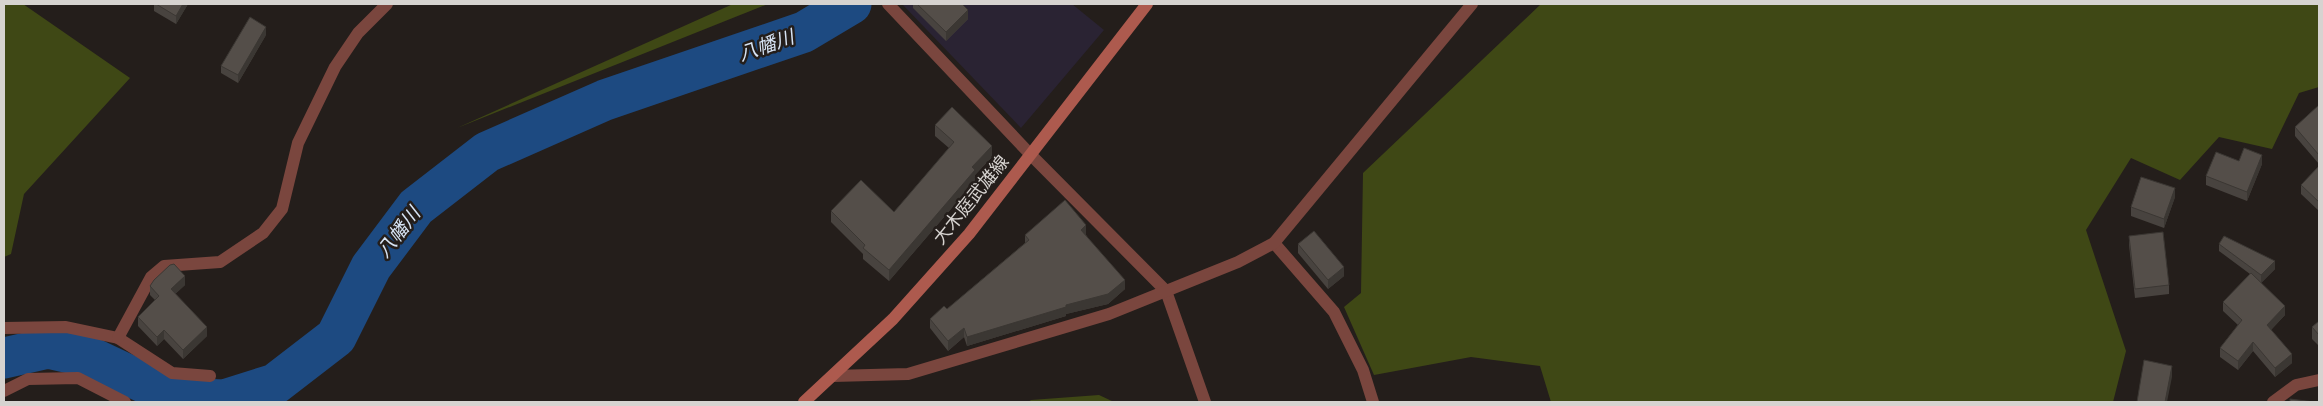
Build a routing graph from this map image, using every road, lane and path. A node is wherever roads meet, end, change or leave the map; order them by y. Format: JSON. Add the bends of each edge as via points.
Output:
{"nodes":[{"id":1,"x":387,"y":4,"type":"edge"},
{"id":2,"x":1148,"y":4,"type":"edge"},
{"id":3,"x":1472,"y":4,"type":"edge"},
{"id":4,"x":891,"y":6,"type":"edge"},
{"id":5,"x":1030,"y":154,"type":"junction"},
{"id":6,"x":1274,"y":243,"type":"junction"},
{"id":7,"x":1166,"y":292,"type":"junction"},
{"id":8,"x":4,"y":328,"type":"edge"},
{"id":9,"x":118,"y":338,"type":"junction"},
{"id":10,"x":210,"y":376,"type":"dead end"},
{"id":11,"x":833,"y":376,"type":"junction"},
{"id":12,"x":2319,"y":380,"type":"edge"},
{"id":13,"x":4,"y":391,"type":"edge"},
{"id":14,"x":124,"y":402,"type":"edge"},
{"id":15,"x":804,"y":402,"type":"edge"},
{"id":16,"x":1205,"y":402,"type":"edge"},
{"id":17,"x":1373,"y":402,"type":"edge"},
{"id":18,"x":2273,"y":402,"type":"edge"}],
"edges":[{"from":1,"to":9,"type":"street","via":[[358,33],[335,67],[298,143],[282,209],[264,234],[220,262],[164,266],[151,277]]},
{"from":2,"to":5,"type":"main road","name":"大木庭武雄線"},
{"from":3,"to":6,"type":"street"},
{"from":4,"to":5,"type":"street"},
{"from":5,"to":7,"type":"street"},
{"from":5,"to":11,"type":"main road","name":"大木庭武雄線","via":[[969,234],[892,319]]},
{"from":6,"to":7,"type":"street"},
{"from":6,"to":17,"type":"street","via":[[1334,312],[1363,370]]},
{"from":7,"to":11,"type":"street","via":[[1109,314],[908,374]]},
{"from":7,"to":16,"type":"street"},
{"from":8,"to":9,"type":"street","via":[[66,327]]},
{"from":9,"to":10,"type":"street","via":[[172,373]]},
{"from":11,"to":15,"type":"main road","name":"大木庭武雄線"},
{"from":12,"to":18,"type":"street","via":[[2296,385]]},
{"from":13,"to":14,"type":"street","via":[[28,379],[78,378]]}]}
